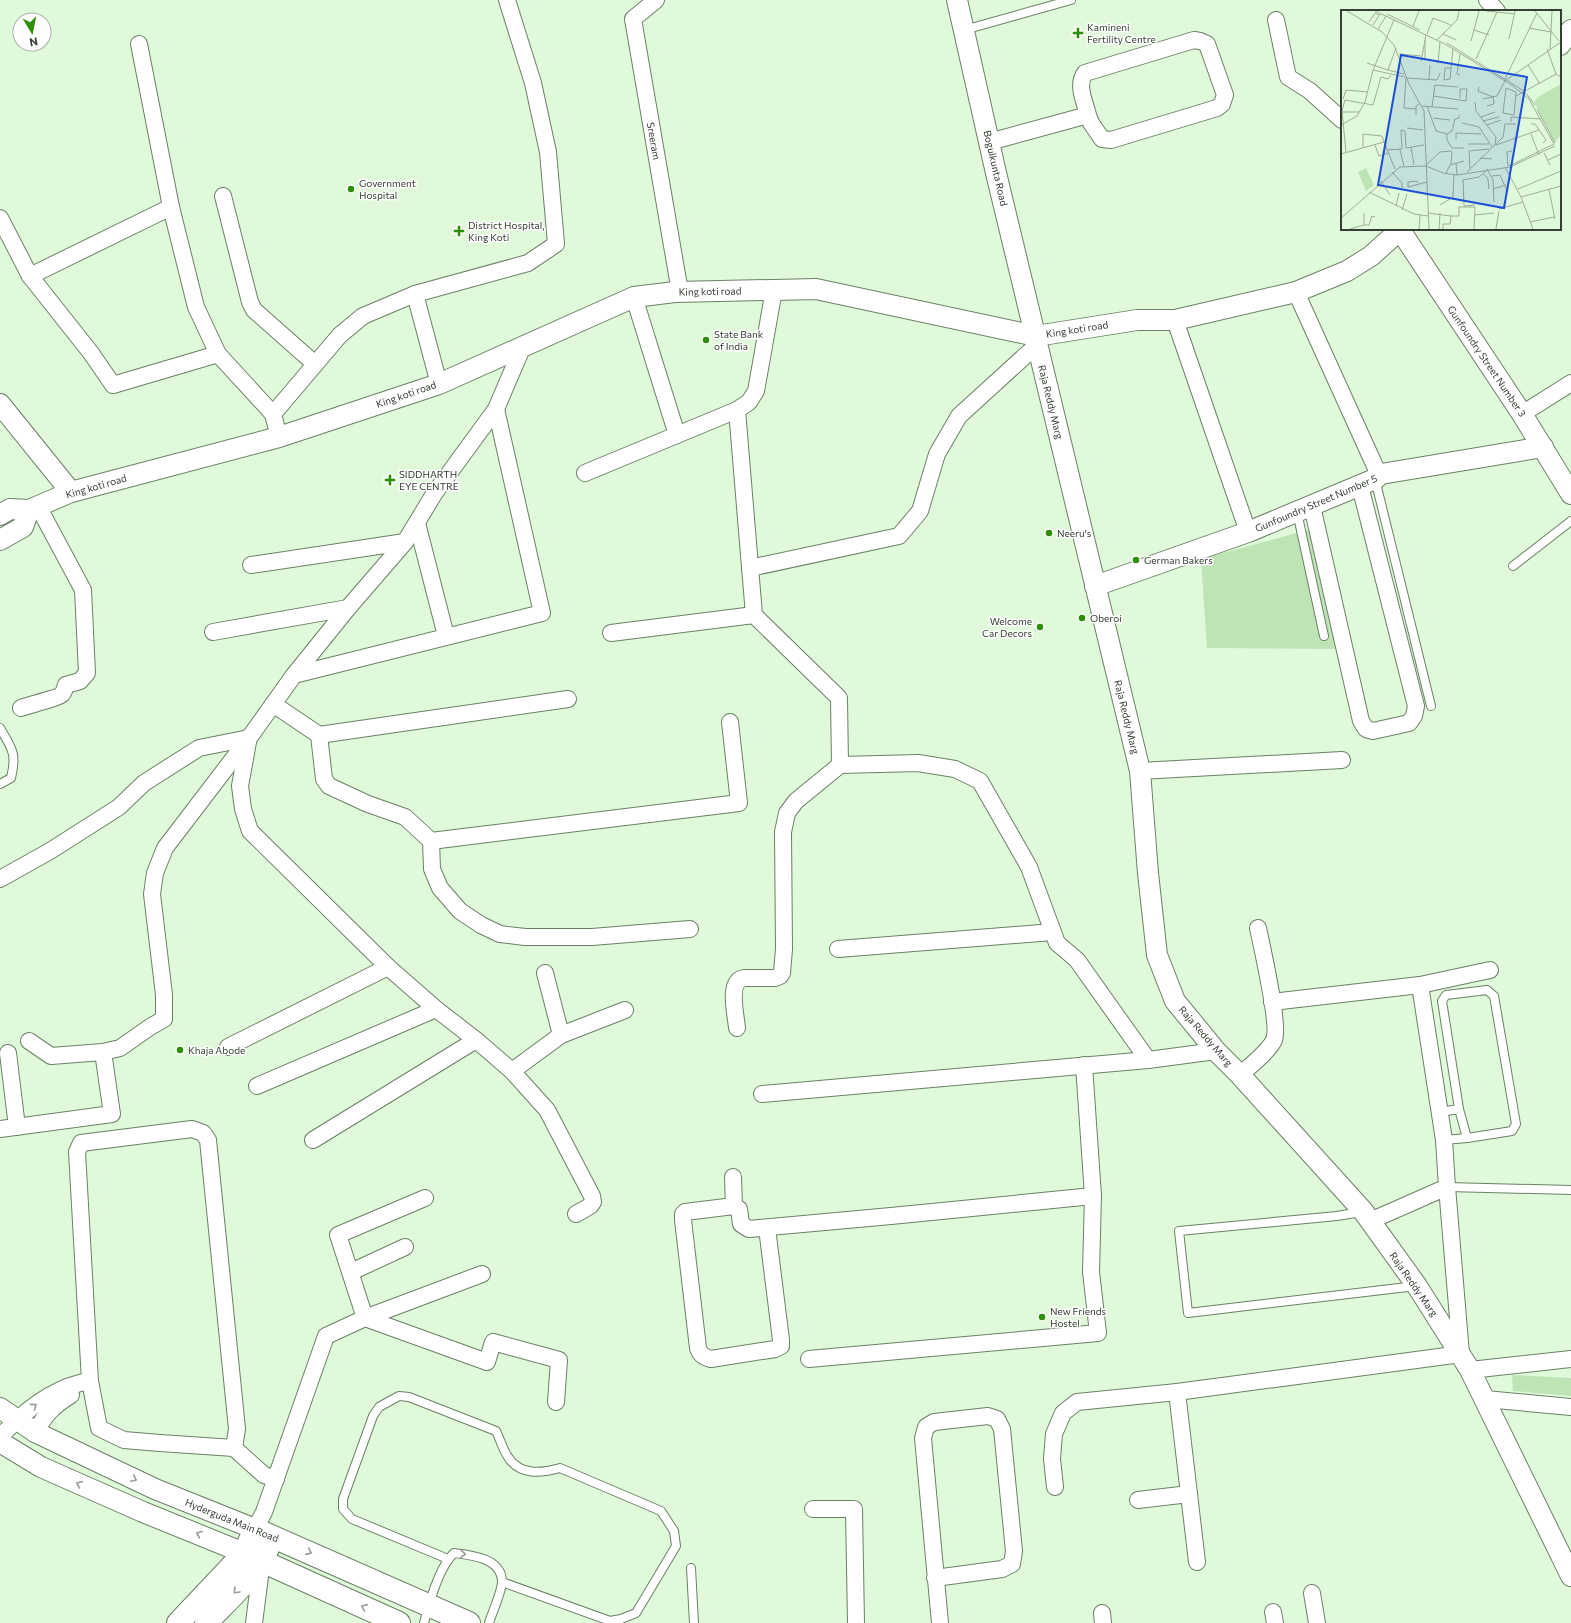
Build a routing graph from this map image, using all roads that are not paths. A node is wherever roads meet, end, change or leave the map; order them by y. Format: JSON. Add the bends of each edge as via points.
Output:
{"nodes":[{"id":1,"x":507,"y":0,"type":"edge"},
{"id":2,"x":656,"y":0,"type":"edge"},
{"id":3,"x":957,"y":0,"type":"edge"},
{"id":4,"x":1071,"y":0,"type":"edge"},
{"id":5,"x":1487,"y":0,"type":"edge"},
{"id":6,"x":1497,"y":10,"type":"edge"},
{"id":7,"x":1276,"y":20,"type":"dead end"},
{"id":8,"x":964,"y":30,"type":"junction"},
{"id":9,"x":1571,"y":30,"type":"edge"},
{"id":10,"x":139,"y":44,"type":"dead end"},
{"id":11,"x":1561,"y":44,"type":"edge"},
{"id":12,"x":1088,"y":115,"type":"junction"},
{"id":13,"x":1341,"y":119,"type":"edge"},
{"id":14,"x":989,"y":142,"type":"junction"},
{"id":15,"x":223,"y":196,"type":"dead end"},
{"id":16,"x":171,"y":207,"type":"junction"},
{"id":17,"x":0,"y":218,"type":"edge"},
{"id":18,"x":1400,"y":230,"type":"edge"},
{"id":19,"x":30,"y":276,"type":"junction"},
{"id":20,"x":774,"y":290,"type":"junction"},
{"id":21,"x":680,"y":292,"type":"junction"},
{"id":22,"x":1296,"y":292,"type":"junction"},
{"id":23,"x":415,"y":294,"type":"junction"},
{"id":24,"x":634,"y":297,"type":"junction"},
{"id":25,"x":1175,"y":320,"type":"junction"},
{"id":26,"x":1037,"y":340,"type":"junction"},
{"id":27,"x":523,"y":346,"type":"junction"},
{"id":28,"x":218,"y":354,"type":"junction"},
{"id":29,"x":315,"y":364,"type":"junction"},
{"id":30,"x":1571,"y":383,"type":"edge"},
{"id":31,"x":439,"y":384,"type":"junction"},
{"id":32,"x":0,"y":404,"type":"edge"},
{"id":33,"x":496,"y":410,"type":"junction"},
{"id":34,"x":737,"y":410,"type":"junction"},
{"id":35,"x":273,"y":414,"type":"junction"},
{"id":36,"x":1522,"y":414,"type":"junction"},
{"id":37,"x":677,"y":435,"type":"junction"},
{"id":38,"x":279,"y":437,"type":"junction"},
{"id":39,"x":1543,"y":447,"type":"junction"},
{"id":40,"x":585,"y":474,"type":"dead end"},
{"id":41,"x":1372,"y":480,"type":"junction"},
{"id":42,"x":72,"y":492,"type":"junction"},
{"id":43,"x":1571,"y":494,"type":"edge"},
{"id":44,"x":34,"y":508,"type":"junction"},
{"id":45,"x":1305,"y":509,"type":"junction"},
{"id":46,"x":0,"y":515,"type":"edge"},
{"id":47,"x":1571,"y":521,"type":"edge"},
{"id":48,"x":417,"y":523,"type":"junction"},
{"id":49,"x":1248,"y":532,"type":"junction"},
{"id":50,"x":0,"y":540,"type":"edge"},
{"id":51,"x":405,"y":542,"type":"junction"},
{"id":52,"x":251,"y":566,"type":"dead end"},
{"id":53,"x":1513,"y":566,"type":"dead end"},
{"id":54,"x":750,"y":568,"type":"junction"},
{"id":55,"x":1095,"y":586,"type":"junction"},
{"id":56,"x":348,"y":608,"type":"junction"},
{"id":57,"x":754,"y":615,"type":"junction"},
{"id":58,"x":213,"y":632,"type":"dead end"},
{"id":59,"x":611,"y":633,"type":"dead end"},
{"id":60,"x":446,"y":636,"type":"junction"},
{"id":61,"x":1324,"y":636,"type":"dead end"},
{"id":62,"x":294,"y":675,"type":"junction"},
{"id":63,"x":568,"y":699,"type":"dead end"},
{"id":64,"x":273,"y":704,"type":"junction"},
{"id":65,"x":1431,"y":706,"type":"dead end"},
{"id":66,"x":21,"y":708,"type":"dead end"},
{"id":67,"x":730,"y":722,"type":"dead end"},
{"id":68,"x":0,"y":728,"type":"edge"},
{"id":69,"x":319,"y":735,"type":"junction"},
{"id":70,"x":249,"y":738,"type":"junction"},
{"id":71,"x":1342,"y":760,"type":"dead end"},
{"id":72,"x":840,"y":765,"type":"junction"},
{"id":73,"x":1140,"y":771,"type":"junction"},
{"id":74,"x":0,"y":784,"type":"edge"},
{"id":75,"x":431,"y":841,"type":"junction"},
{"id":76,"x":0,"y":879,"type":"edge"},
{"id":77,"x":1258,"y":928,"type":"dead end"},
{"id":78,"x":690,"y":929,"type":"dead end"},
{"id":79,"x":1053,"y":932,"type":"junction"},
{"id":80,"x":838,"y":949,"type":"dead end"},
{"id":81,"x":388,"y":967,"type":"junction"},
{"id":82,"x":1490,"y":970,"type":"dead end"},
{"id":83,"x":545,"y":973,"type":"dead end"},
{"id":84,"x":1420,"y":985,"type":"junction"},
{"id":85,"x":1272,"y":1002,"type":"junction"},
{"id":86,"x":436,"y":1009,"type":"junction"},
{"id":87,"x":625,"y":1010,"type":"dead end"},
{"id":88,"x":737,"y":1028,"type":"dead end"},
{"id":89,"x":562,"y":1035,"type":"junction"},
{"id":90,"x":476,"y":1040,"type":"junction"},
{"id":91,"x":29,"y":1041,"type":"dead end"},
{"id":92,"x":228,"y":1047,"type":"dead end"},
{"id":93,"x":1216,"y":1051,"type":"junction"},
{"id":94,"x":104,"y":1052,"type":"junction"},
{"id":95,"x":8,"y":1053,"type":"dead end"},
{"id":96,"x":1148,"y":1060,"type":"junction"},
{"id":97,"x":1084,"y":1065,"type":"junction"},
{"id":98,"x":512,"y":1072,"type":"junction"},
{"id":99,"x":1240,"y":1075,"type":"junction"},
{"id":100,"x":257,"y":1086,"type":"dead end"},
{"id":101,"x":762,"y":1094,"type":"dead end"},
{"id":102,"x":1459,"y":1109,"type":"junction"},
{"id":103,"x":1440,"y":1112,"type":"junction"},
{"id":104,"x":17,"y":1127,"type":"junction"},
{"id":105,"x":0,"y":1129,"type":"edge"},
{"id":106,"x":1467,"y":1138,"type":"junction"},
{"id":107,"x":312,"y":1140,"type":"dead end"},
{"id":108,"x":1444,"y":1140,"type":"junction"},
{"id":109,"x":733,"y":1177,"type":"dead end"},
{"id":110,"x":1447,"y":1187,"type":"junction"},
{"id":111,"x":1571,"y":1190,"type":"edge"},
{"id":112,"x":1093,"y":1196,"type":"junction"},
{"id":113,"x":424,"y":1198,"type":"dead end"},
{"id":114,"x":734,"y":1206,"type":"junction"},
{"id":115,"x":576,"y":1214,"type":"dead end"},
{"id":116,"x":1367,"y":1216,"type":"junction"},
{"id":117,"x":767,"y":1228,"type":"junction"},
{"id":118,"x":405,"y":1247,"type":"dead end"},
{"id":119,"x":351,"y":1272,"type":"junction"},
{"id":120,"x":482,"y":1274,"type":"dead end"},
{"id":121,"x":1417,"y":1286,"type":"junction"},
{"id":122,"x":365,"y":1318,"type":"junction"},
{"id":123,"x":1571,"y":1358,"type":"edge"},
{"id":124,"x":809,"y":1359,"type":"dead end"},
{"id":125,"x":1466,"y":1362,"type":"junction"},
{"id":126,"x":91,"y":1386,"type":"junction"},
{"id":127,"x":1177,"y":1392,"type":"junction"},
{"id":128,"x":1484,"y":1399,"type":"junction"},
{"id":129,"x":556,"y":1402,"type":"dead end"},
{"id":130,"x":1571,"y":1407,"type":"edge"},
{"id":131,"x":0,"y":1408,"type":"edge"},
{"id":132,"x":16,"y":1419,"type":"junction"},
{"id":133,"x":35,"y":1432,"type":"junction"},
{"id":134,"x":0,"y":1437,"type":"edge"},
{"id":135,"x":0,"y":1442,"type":"edge"},
{"id":136,"x":234,"y":1448,"type":"junction"},
{"id":137,"x":276,"y":1479,"type":"junction"},
{"id":138,"x":1055,"y":1487,"type":"dead end"},
{"id":139,"x":1188,"y":1494,"type":"junction"},
{"id":140,"x":1138,"y":1500,"type":"dead end"},
{"id":141,"x":813,"y":1509,"type":"dead end"},
{"id":142,"x":264,"y":1526,"type":"junction"},
{"id":143,"x":253,"y":1557,"type":"junction"},
{"id":144,"x":448,"y":1559,"type":"junction"},
{"id":145,"x":1197,"y":1562,"type":"dead end"},
{"id":146,"x":691,"y":1568,"type":"dead end"},
{"id":147,"x":1571,"y":1576,"type":"edge"},
{"id":148,"x":935,"y":1578,"type":"junction"},
{"id":149,"x":502,"y":1582,"type":"junction"},
{"id":150,"x":1312,"y":1593,"type":"dead end"},
{"id":151,"x":427,"y":1614,"type":"edge"},
{"id":152,"x":178,"y":1623,"type":"edge"},
{"id":153,"x":206,"y":1623,"type":"edge"},
{"id":154,"x":254,"y":1623,"type":"edge"},
{"id":155,"x":400,"y":1623,"type":"edge"},
{"id":156,"x":469,"y":1623,"type":"edge"},
{"id":157,"x":489,"y":1623,"type":"edge"},
{"id":158,"x":694,"y":1623,"type":"edge"},
{"id":159,"x":856,"y":1623,"type":"edge"},
{"id":160,"x":940,"y":1623,"type":"edge"},
{"id":161,"x":1317,"y":1623,"type":"edge"}],
"edges":[{"from":1,"to":23,"type":"street","via":[[533,83],[548,152],[556,244],[528,263]]},
{"from":2,"to":21,"type":"street","name":"Sreeram","via":[[634,19]]},
{"from":3,"to":8,"type":"street","name":"Bogulkunta Road"},
{"from":4,"to":8,"type":"lane"},
{"from":5,"to":6,"type":"street"},
{"from":7,"to":13,"type":"street","via":[[1288,76],[1310,91]]},
{"from":8,"to":14,"type":"street","name":"Bogulkunta Road"},
{"from":9,"to":11,"type":"street"},
{"from":10,"to":16,"type":"street"},
{"from":12,"to":12,"type":"street","via":[[1102,138],[1111,140],[1217,108],[1222,104],[1225,95],[1207,44],[1194,40],[1085,73],[1080,85]]},
{"from":12,"to":14,"type":"street"},
{"from":14,"to":26,"type":"street","name":"Bogulkunta Road"},
{"from":15,"to":29,"type":"street","via":[[252,306]]},
{"from":16,"to":19,"type":"street"},
{"from":16,"to":28,"type":"street","via":[[196,307]]},
{"from":17,"to":19,"type":"street"},
{"from":18,"to":22,"type":"street","name":"King koti road","via":[[1371,256],[1347,271]]},
{"from":18,"to":36,"type":"street","name":"Gunfoundry Street Number 3"},
{"from":19,"to":28,"type":"street","via":[[113,385]]},
{"from":20,"to":21,"type":"street","name":"King koti road"},
{"from":20,"to":26,"type":"street","name":"King koti road","via":[[816,289]]},
{"from":20,"to":34,"type":"street","via":[[756,391],[749,402]]},
{"from":21,"to":24,"type":"street","name":"King koti road"},
{"from":22,"to":25,"type":"street","name":"King koti road"},
{"from":22,"to":41,"type":"street"},
{"from":23,"to":29,"type":"street","via":[[363,316],[340,335]]},
{"from":23,"to":31,"type":"street"},
{"from":24,"to":27,"type":"street","name":"King koti road"},
{"from":24,"to":37,"type":"street"},
{"from":25,"to":26,"type":"street","name":"King koti road","via":[[1137,320]]},
{"from":25,"to":49,"type":"street"},
{"from":26,"to":54,"type":"street","via":[[959,416],[937,454],[920,511],[899,536]]},
{"from":26,"to":55,"type":"street","name":"Raja Reddy Marg"},
{"from":27,"to":31,"type":"street","name":"King koti road"},
{"from":27,"to":33,"type":"street"},
{"from":28,"to":35,"type":"street"},
{"from":29,"to":35,"type":"street"},
{"from":30,"to":36,"type":"street"},
{"from":31,"to":38,"type":"street","name":"King koti road"},
{"from":32,"to":42,"type":"street"},
{"from":33,"to":48,"type":"street","via":[[434,494]]},
{"from":33,"to":60,"type":"street","via":[[542,613]]},
{"from":34,"to":37,"type":"street"},
{"from":34,"to":54,"type":"street"},
{"from":35,"to":38,"type":"street"},
{"from":36,"to":39,"type":"street","name":"Gunfoundry Street Number 3"},
{"from":37,"to":40,"type":"street"},
{"from":38,"to":42,"type":"street","name":"King koti road"},
{"from":39,"to":41,"type":"street","name":"Gunfoundry Street Number 5"},
{"from":39,"to":43,"type":"street","name":"Gunfoundry Street Number 3"},
{"from":41,"to":45,"type":"street","name":"Gunfoundry Street Number 5"},
{"from":41,"to":45,"type":"street","via":[[1416,706],[1414,716],[1409,722],[1373,731],[1366,729],[1361,721]]},
{"from":41,"to":65,"type":"lane"},
{"from":42,"to":44,"type":"street","name":"King koti road"},
{"from":44,"to":46,"type":"street","name":"King koti road","via":[[10,509]]},
{"from":44,"to":50,"type":"street","via":[[23,527]]},
{"from":44,"to":66,"type":"street","via":[[83,590],[87,673],[80,681],[66,685],[62,695]]},
{"from":45,"to":49,"type":"street","name":"Gunfoundry Street Number 5"},
{"from":45,"to":61,"type":"lane"},
{"from":47,"to":53,"type":"lane"},
{"from":48,"to":51,"type":"street"},
{"from":48,"to":60,"type":"street"},
{"from":49,"to":55,"type":"street","name":"Gunfoundry Street Number 5"},
{"from":51,"to":52,"type":"street"},
{"from":51,"to":56,"type":"street"},
{"from":54,"to":57,"type":"street"},
{"from":55,"to":73,"type":"street","name":"Raja Reddy Marg"},
{"from":56,"to":58,"type":"street"},
{"from":56,"to":62,"type":"street"},
{"from":57,"to":59,"type":"street"},
{"from":57,"to":72,"type":"street","via":[[839,698]]},
{"from":60,"to":62,"type":"street"},
{"from":62,"to":64,"type":"street"},
{"from":63,"to":69,"type":"street"},
{"from":64,"to":69,"type":"street"},
{"from":64,"to":70,"type":"street"},
{"from":67,"to":75,"type":"street","via":[[739,803]]},
{"from":68,"to":74,"type":"lane","via":[[12,750],[14,760],[11,778]]},
{"from":69,"to":75,"type":"street","via":[[324,778],[329,786],[405,817]]},
{"from":70,"to":76,"type":"street","via":[[199,748],[144,783],[119,808]]},
{"from":70,"to":81,"type":"street","via":[[240,786],[243,809],[250,831]]},
{"from":70,"to":94,"type":"street","via":[[164,848],[155,873],[152,894],[164,995],[164,1019],[120,1048]]},
{"from":71,"to":73,"type":"street"},
{"from":72,"to":79,"type":"street","via":[[918,763],[955,769],[980,781],[1029,867]]},
{"from":72,"to":88,"type":"street","via":[[796,801],[787,813],[783,832],[782,973],[775,978],[744,978],[737,982],[734,993]]},
{"from":73,"to":93,"type":"street","name":"Raja Reddy Marg","via":[[1157,955],[1175,1001]]},
{"from":75,"to":78,"type":"street","via":[[432,869],[440,888],[460,911],[500,934],[525,937],[592,937]]},
{"from":77,"to":85,"type":"street"},
{"from":79,"to":80,"type":"street"},
{"from":79,"to":96,"type":"street","via":[[1057,943],[1077,960]]},
{"from":81,"to":86,"type":"street"},
{"from":81,"to":92,"type":"street"},
{"from":82,"to":84,"type":"street"},
{"from":83,"to":89,"type":"street"},
{"from":84,"to":85,"type":"street"},
{"from":84,"to":103,"type":"street"},
{"from":85,"to":99,"type":"street","via":[[1276,1035],[1274,1042]]},
{"from":86,"to":90,"type":"street"},
{"from":86,"to":100,"type":"street"},
{"from":87,"to":89,"type":"street"},
{"from":89,"to":98,"type":"street"},
{"from":90,"to":98,"type":"street"},
{"from":90,"to":107,"type":"street"},
{"from":91,"to":94,"type":"street","via":[[51,1056]]},
{"from":93,"to":96,"type":"street"},
{"from":93,"to":99,"type":"street","name":"Raja Reddy Marg"},
{"from":94,"to":104,"type":"street","via":[[112,1114]]},
{"from":95,"to":104,"type":"street"},
{"from":96,"to":97,"type":"street"},
{"from":97,"to":101,"type":"street"},
{"from":97,"to":112,"type":"street"},
{"from":98,"to":115,"type":"street","via":[[547,1110],[592,1196],[593,1202],[590,1206]]},
{"from":99,"to":116,"type":"street","name":"Raja Reddy Marg"},
{"from":102,"to":103,"type":"lane"},
{"from":102,"to":106,"type":"lane"},
{"from":102,"to":106,"type":"lane","via":[[1442,1001],[1446,995],[1487,990],[1494,996],[1516,1124],[1512,1131]]},
{"from":103,"to":108,"type":"street"},
{"from":104,"to":105,"type":"street"},
{"from":106,"to":108,"type":"lane"},
{"from":108,"to":110,"type":"street"},
{"from":109,"to":114,"type":"street"},
{"from":110,"to":111,"type":"lane"},
{"from":110,"to":116,"type":"street"},
{"from":110,"to":125,"type":"street"},
{"from":112,"to":117,"type":"street"},
{"from":112,"to":124,"type":"street","via":[[1091,1272],[1098,1333]]},
{"from":113,"to":119,"type":"street","via":[[338,1235]]},
{"from":114,"to":117,"type":"street","via":[[739,1209],[741,1224],[749,1229]]},
{"from":114,"to":117,"type":"street","via":[[685,1212],[683,1216],[698,1348],[705,1358],[718,1358],[781,1346]]},
{"from":116,"to":121,"type":"street","name":"Raja Reddy Marg"},
{"from":116,"to":121,"type":"lane","via":[[1337,1216],[1180,1231],[1188,1313]]},
{"from":118,"to":119,"type":"street"},
{"from":119,"to":122,"type":"street"},
{"from":120,"to":122,"type":"street"},
{"from":121,"to":125,"type":"street","name":"Raja Reddy Marg"},
{"from":122,"to":129,"type":"street","via":[[487,1362],[493,1342],[559,1360]]},
{"from":122,"to":137,"type":"street","via":[[326,1336]]},
{"from":123,"to":125,"type":"street"},
{"from":125,"to":127,"type":"street"},
{"from":125,"to":128,"type":"street","name":"Raja Reddy Marg"},
{"from":132,"to":126,"type":"street","one_way":true,"via":[[52,1395],[84,1382]]},
{"from":126,"to":133,"type":"street","via":[[58,1403],[48,1412]]},
{"from":126,"to":136,"type":"street","via":[[99,1428],[124,1440]]},
{"from":126,"to":136,"type":"street","via":[[77,1152],[81,1143],[192,1130],[203,1133],[208,1140],[236,1413]]},
{"from":127,"to":138,"type":"street","via":[[1077,1402],[1063,1413],[1054,1434],[1052,1459]]},
{"from":127,"to":139,"type":"street"},
{"from":128,"to":130,"type":"street"},
{"from":128,"to":147,"type":"street","name":"Raja Reddy Marg"},
{"from":131,"to":132,"type":"street","name":"Hyderguda Main Road"},
{"from":132,"to":133,"type":"street","name":"Hyderguda Main Road"},
{"from":132,"to":134,"type":"street"},
{"from":133,"to":142,"type":"street","name":"Hyderguda Main Road","one_way":true,"via":[[155,1489]]},
{"from":143,"to":135,"type":"street","one_way":true,"via":[[41,1467]]},
{"from":136,"to":137,"type":"street","via":[[264,1475]]},
{"from":137,"to":142,"type":"street"},
{"from":139,"to":140,"type":"street"},
{"from":139,"to":145,"type":"street"},
{"from":141,"to":159,"type":"street","via":[[854,1509]]},
{"from":142,"to":143,"type":"main road"},
{"from":142,"to":151,"type":"main road","name":"Hyderguda Main Road","one_way":true},
{"from":143,"to":152,"type":"main road"},
{"from":143,"to":153,"type":"main road","one_way":true,"via":[[243,1584]]},
{"from":143,"to":154,"type":"street"},
{"from":155,"to":143,"type":"main road","one_way":true},
{"from":144,"to":149,"type":"lane","one_way":true,"via":[[454,1553],[489,1561],[500,1570]]},
{"from":144,"to":149,"type":"lane","via":[[352,1518],[344,1509],[343,1499],[372,1416],[379,1407],[399,1396],[496,1431],[508,1458],[518,1468],[531,1472],[547,1472],[560,1468],[661,1511],[674,1531],[676,1546],[636,1613],[621,1620],[610,1621]]},
{"from":144,"to":151,"type":"lane"},
{"from":146,"to":158,"type":"lane"},
{"from":148,"to":148,"type":"street","via":[[923,1438],[926,1427],[934,1422],[988,1416],[997,1419],[1003,1437],[1014,1551],[1012,1564],[1002,1569]]},
{"from":148,"to":160,"type":"street"},
{"from":149,"to":157,"type":"lane"},
{"from":150,"to":161,"type":"street"},
{"from":151,"to":156,"type":"main road","name":"Hyderguda Main Road"}]}
